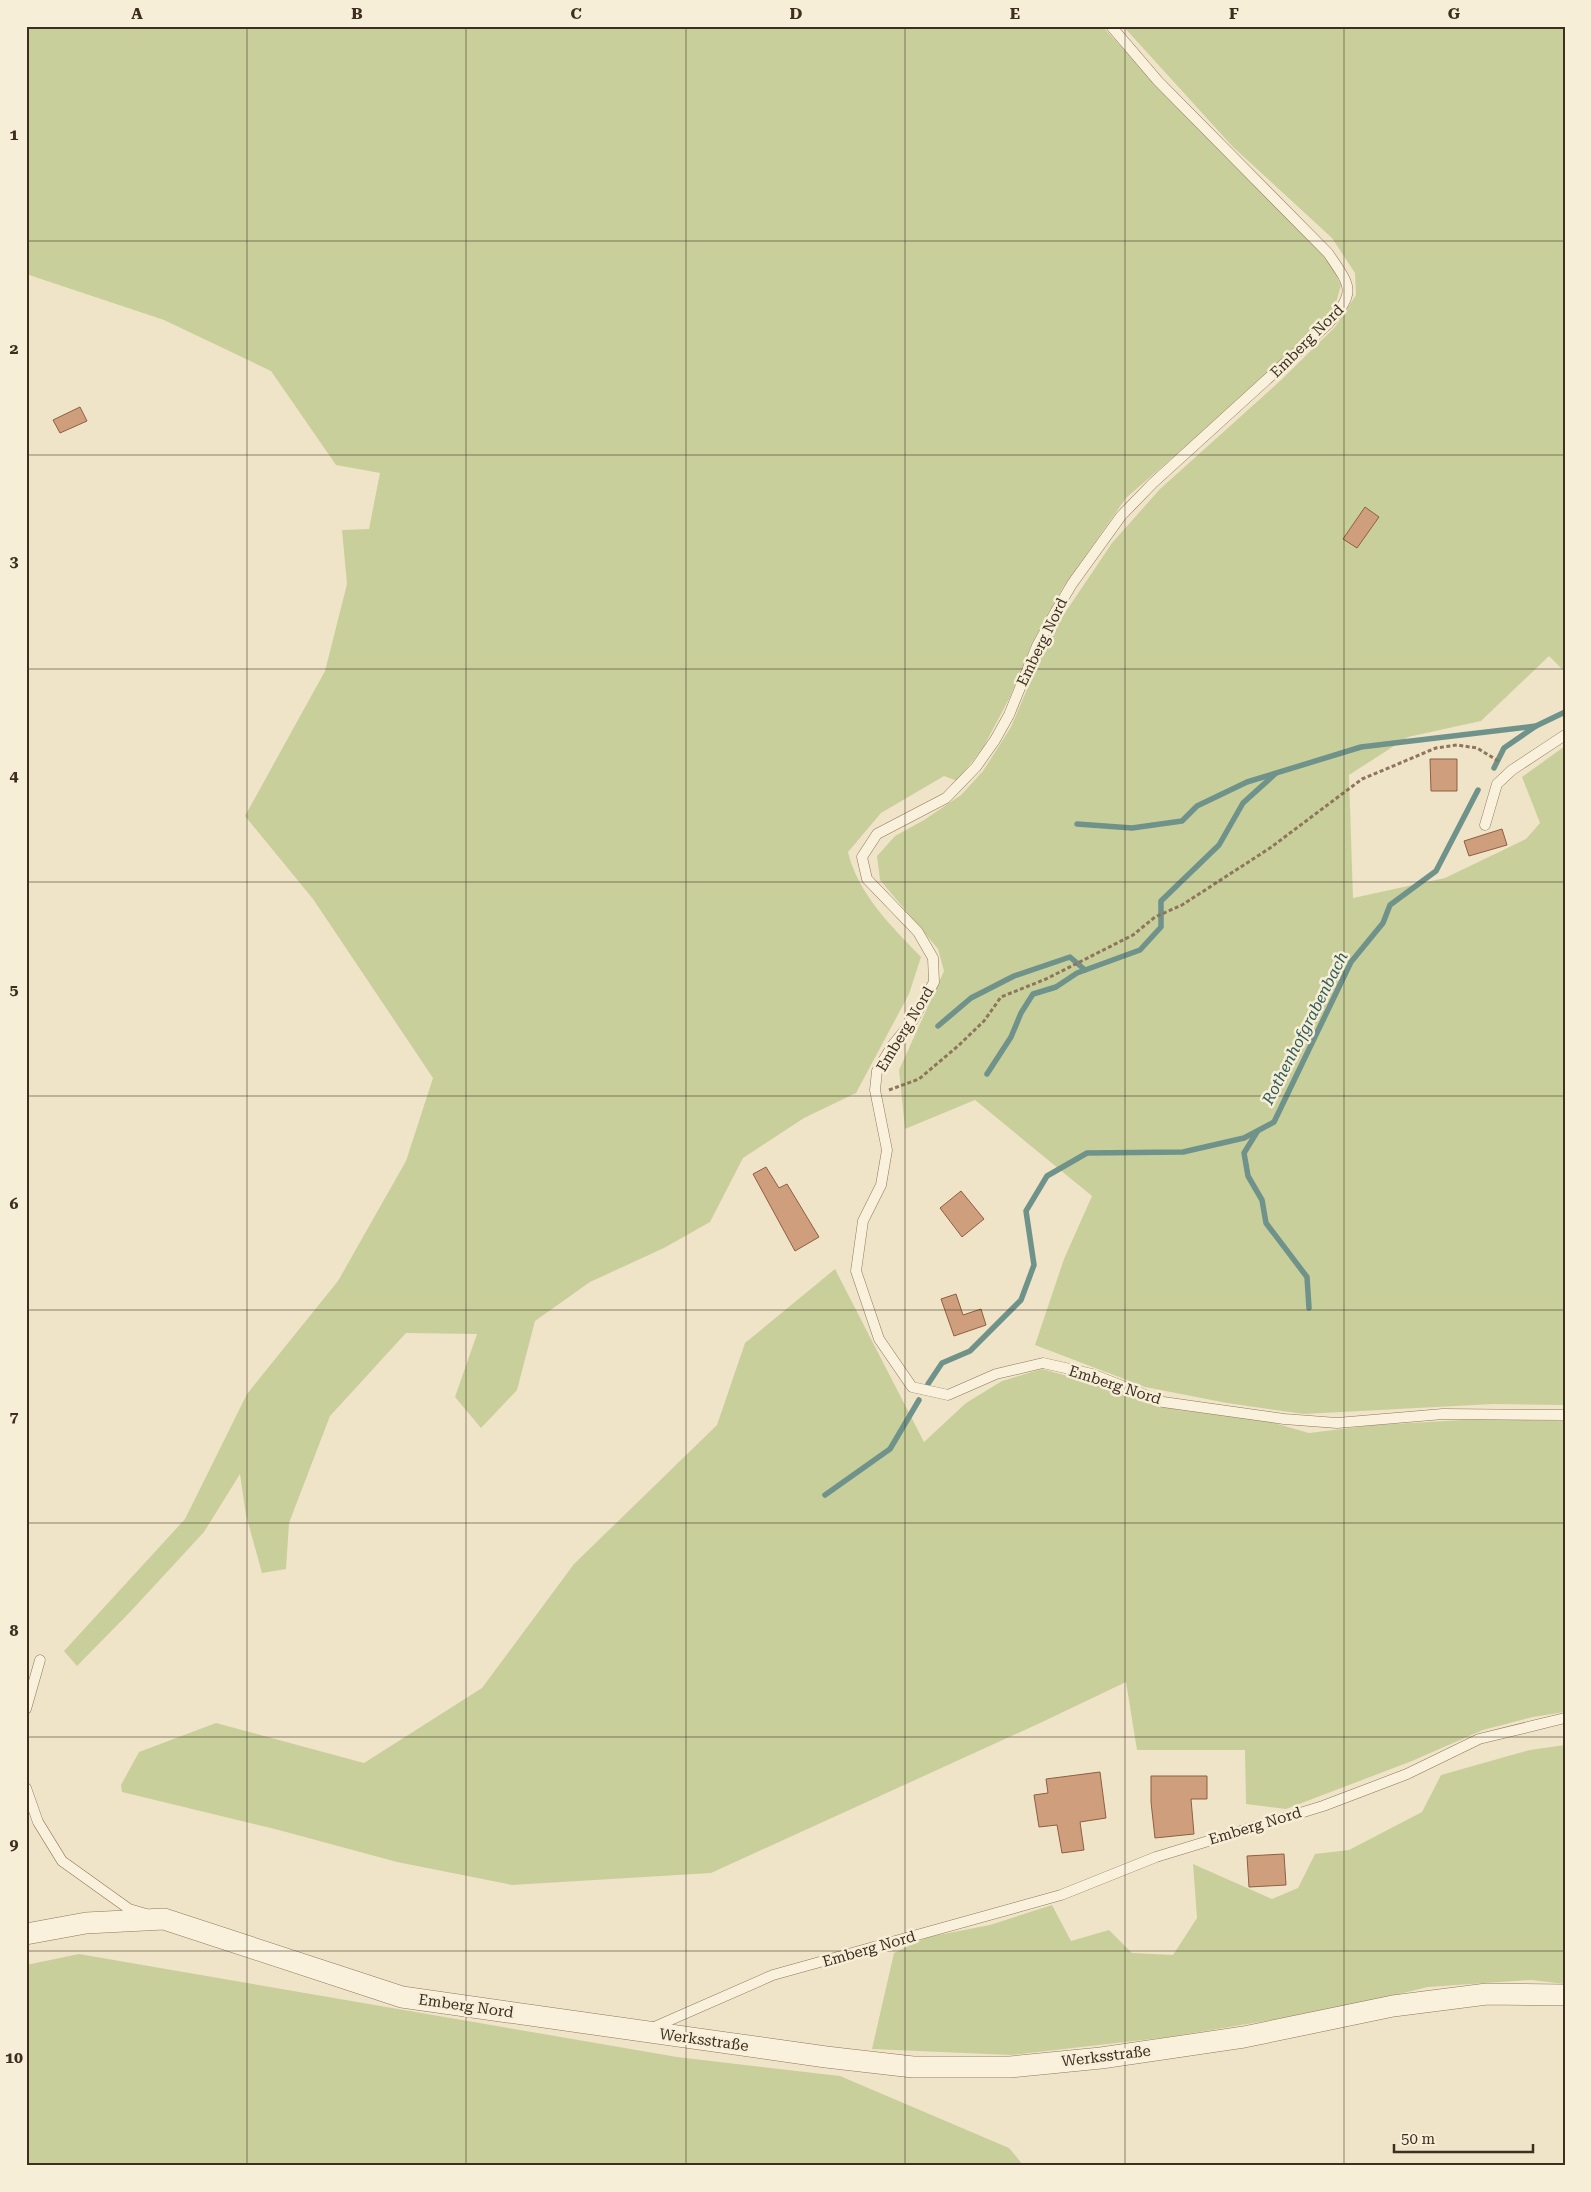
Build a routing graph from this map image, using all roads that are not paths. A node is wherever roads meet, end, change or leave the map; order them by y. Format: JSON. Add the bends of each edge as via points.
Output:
{"nodes":[{"id":1,"x":1111,"y":26,"type":"edge"},
{"id":2,"x":1565,"y":735,"type":"edge"},
{"id":3,"x":1485,"y":826,"type":"dead end"},
{"id":4,"x":1565,"y":1415,"type":"edge"},
{"id":5,"x":40,"y":1660,"type":"dead end"},
{"id":6,"x":26,"y":1709,"type":"edge"},
{"id":7,"x":1565,"y":1718,"type":"edge"},
{"id":8,"x":26,"y":1788,"type":"edge"},
{"id":9,"x":164,"y":1919,"type":"junction"},
{"id":10,"x":26,"y":1934,"type":"edge"},
{"id":11,"x":1565,"y":1995,"type":"edge"},
{"id":12,"x":646,"y":2031,"type":"junction"}],
"edges":[{"from":1,"to":4,"type":"lane","name":"Emberg Nord","via":[[1158,81],[1328,253],[1346,279],[1347,300],[1328,324],[1121,516],[1056,611],[1037,646],[1009,715],[976,767],[946,798],[877,834],[862,857],[867,879],[918,932],[933,958],[934,982],[878,1071],[875,1090],[887,1150],[881,1185],[863,1221],[856,1271],[879,1339],[912,1387],[948,1395],[996,1374],[1043,1364],[1092,1374],[1163,1402],[1284,1419],[1337,1423],[1443,1414]]},
{"from":2,"to":3,"type":"lane","via":[[1512,770],[1497,784]]},
{"from":5,"to":6,"type":"lane"},
{"from":7,"to":12,"type":"lane","name":"Emberg Nord","via":[[1479,1739],[1407,1774],[1323,1806],[1156,1857],[1061,1895],[773,1975]]},
{"from":8,"to":9,"type":"lane","via":[[38,1822],[62,1861],[130,1908]]},
{"from":9,"to":10,"type":"street","via":[[86,1923]]},
{"from":9,"to":12,"type":"street","name":"Emberg Nord","via":[[402,1997]]},
{"from":11,"to":12,"type":"street","name":"Werksstraße","via":[[1487,1994],[1393,2006],[1244,2037],[1101,2058],[1010,2067],[913,2067]]}]}
